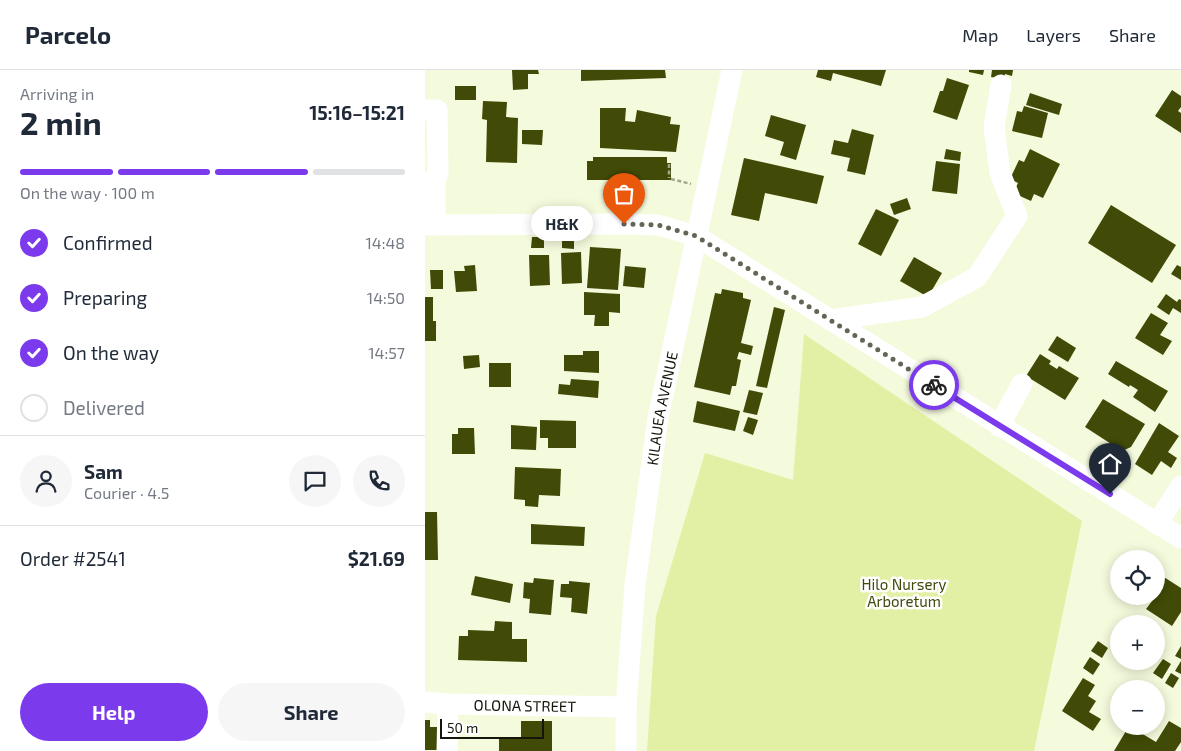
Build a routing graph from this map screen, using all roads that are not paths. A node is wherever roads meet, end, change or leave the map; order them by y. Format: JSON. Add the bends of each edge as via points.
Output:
{"nodes":[{"id":1,"x":732,"y":70,"type":"edge"},
{"id":2,"x":1001,"y":85,"type":"dead end"},
{"id":3,"x":425,"y":110,"type":"edge"},
{"id":4,"x":430,"y":182,"type":"edge"},
{"id":5,"x":430,"y":225,"type":"edge"},
{"id":6,"x":696,"y":236,"type":"junction"},
{"id":7,"x":830,"y":320,"type":"junction"},
{"id":8,"x":1022,"y":384,"type":"dead end"},
{"id":9,"x":999,"y":426,"type":"junction"},
{"id":10,"x":1181,"y":486,"type":"edge"},
{"id":11,"x":1157,"y":524,"type":"junction"},
{"id":12,"x":1181,"y":538,"type":"edge"},
{"id":13,"x":425,"y":702,"type":"edge"},
{"id":14,"x":448,"y":704,"type":"junction"},
{"id":15,"x":626,"y":707,"type":"junction"},
{"id":16,"x":447,"y":751,"type":"edge"},
{"id":17,"x":626,"y":751,"type":"edge"}],
"edges":[{"from":1,"to":6,"type":"street","name":"KILAUEA AVENUE"},
{"from":2,"to":7,"type":"street","via":[[994,127],[1000,173],[1017,216],[977,277],[922,307]]},
{"from":3,"to":4,"type":"street","via":[[437,110],[438,173]]},
{"from":4,"to":5,"type":"street"},
{"from":5,"to":6,"type":"street","via":[[658,225]]},
{"from":6,"to":7,"type":"street"},
{"from":6,"to":15,"type":"street","name":"KILAUEA AVENUE","via":[[658,418],[635,585]]},
{"from":7,"to":9,"type":"street"},
{"from":8,"to":9,"type":"street"},
{"from":9,"to":11,"type":"street"},
{"from":10,"to":11,"type":"street"},
{"from":11,"to":12,"type":"street"},
{"from":13,"to":14,"type":"street","name":"OLONA STREET"},
{"from":14,"to":15,"type":"street","name":"OLONA STREET"},
{"from":14,"to":16,"type":"street"},
{"from":15,"to":17,"type":"street","name":"KILAUEA AVENUE"}]}
